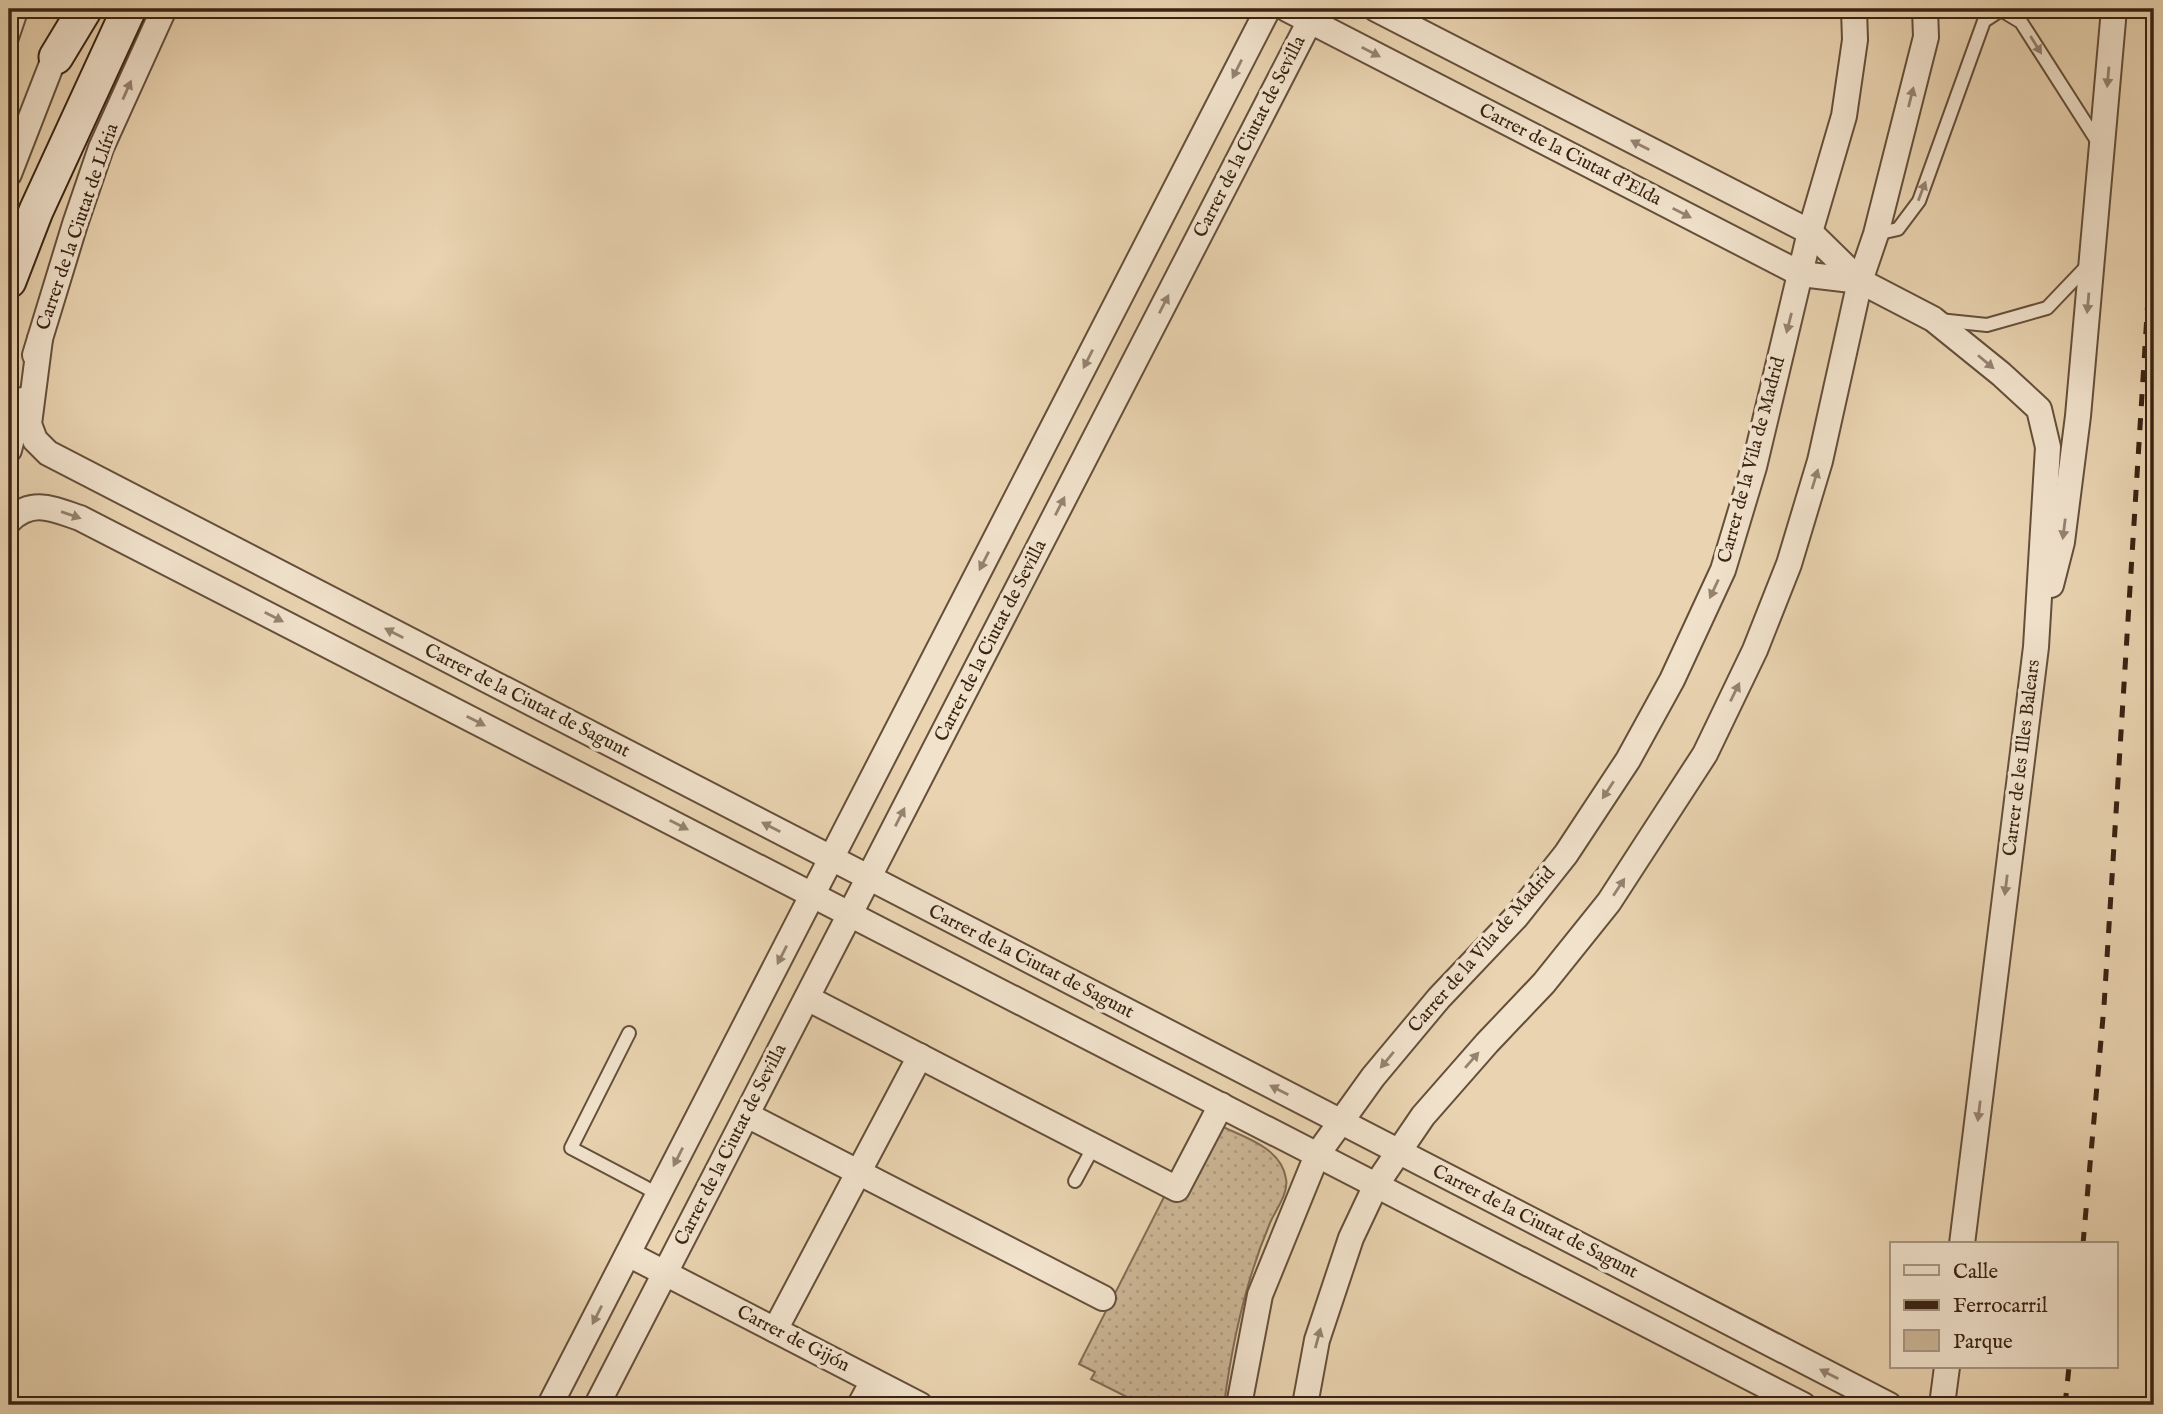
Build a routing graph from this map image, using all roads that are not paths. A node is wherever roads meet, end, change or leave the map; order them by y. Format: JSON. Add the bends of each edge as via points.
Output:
{"nodes":[{"id":1,"x":22,"y":9,"type":"edge"},
{"id":2,"x":71,"y":9,"type":"edge"},
{"id":3,"x":85,"y":9,"type":"edge"},
{"id":4,"x":104,"y":9,"type":"edge"},
{"id":5,"x":129,"y":9,"type":"edge"},
{"id":6,"x":164,"y":9,"type":"edge"},
{"id":7,"x":1268,"y":9,"type":"edge"},
{"id":8,"x":1287,"y":9,"type":"edge"},
{"id":9,"x":1376,"y":9,"type":"edge"},
{"id":10,"x":1854,"y":9,"type":"edge"},
{"id":11,"x":1925,"y":9,"type":"edge"},
{"id":12,"x":2114,"y":9,"type":"edge"},
{"id":13,"x":1313,"y":15,"type":"edge"},
{"id":14,"x":9,"y":47,"type":"edge"},
{"id":15,"x":56,"y":57,"type":"junction"},
{"id":16,"x":2102,"y":149,"type":"junction"},
{"id":17,"x":9,"y":174,"type":"edge"},
{"id":18,"x":1810,"y":232,"type":"junction"},
{"id":19,"x":1876,"y":234,"type":"junction"},
{"id":20,"x":2092,"y":262,"type":"junction"},
{"id":21,"x":9,"y":268,"type":"edge"},
{"id":22,"x":1801,"y":274,"type":"junction"},
{"id":23,"x":9,"y":281,"type":"edge"},
{"id":24,"x":1860,"y":281,"type":"junction"},
{"id":25,"x":1933,"y":319,"type":"junction"},
{"id":26,"x":40,"y":340,"type":"junction"},
{"id":27,"x":9,"y":450,"type":"edge"},
{"id":28,"x":172,"y":518,"type":"junction"},
{"id":29,"x":9,"y":522,"type":"edge"},
{"id":30,"x":153,"y":554,"type":"junction"},
{"id":31,"x":2036,"y":647,"type":"junction"},
{"id":32,"x":831,"y":859,"type":"junction"},
{"id":33,"x":869,"y":878,"type":"junction"},
{"id":34,"x":813,"y":894,"type":"junction"},
{"id":35,"x":850,"y":914,"type":"junction"},
{"id":36,"x":807,"y":998,"type":"junction"},
{"id":37,"x":629,"y":1033,"type":"dead end"},
{"id":38,"x":920,"y":1056,"type":"junction"},
{"id":39,"x":1221,"y":1105,"type":"junction"},
{"id":40,"x":747,"y":1115,"type":"junction"},
{"id":41,"x":1340,"y":1121,"type":"junction"},
{"id":42,"x":1094,"y":1146,"type":"junction"},
{"id":43,"x":1399,"y":1152,"type":"junction"},
{"id":44,"x":1317,"y":1154,"type":"junction"},
{"id":45,"x":859,"y":1172,"type":"junction"},
{"id":46,"x":1075,"y":1181,"type":"dead end"},
{"id":47,"x":1376,"y":1185,"type":"junction"},
{"id":48,"x":658,"y":1195,"type":"junction"},
{"id":49,"x":1962,"y":1242,"type":"edge"},
{"id":50,"x":628,"y":1254,"type":"junction"},
{"id":51,"x":665,"y":1273,"type":"junction"},
{"id":52,"x":1103,"y":1298,"type":"dead end"},
{"id":53,"x":775,"y":1330,"type":"junction"},
{"id":54,"x":1947,"y":1368,"type":"edge"},
{"id":55,"x":873,"y":1381,"type":"junction"},
{"id":56,"x":550,"y":1405,"type":"edge"},
{"id":57,"x":597,"y":1405,"type":"edge"},
{"id":58,"x":860,"y":1405,"type":"edge"},
{"id":59,"x":920,"y":1405,"type":"edge"},
{"id":60,"x":1239,"y":1405,"type":"edge"},
{"id":61,"x":1305,"y":1405,"type":"edge"},
{"id":62,"x":1803,"y":1405,"type":"edge"},
{"id":63,"x":1889,"y":1405,"type":"edge"},
{"id":64,"x":1942,"y":1405,"type":"edge"}],
"edges":[{"from":1,"to":14,"type":"lane"},
{"from":2,"to":15,"type":"street"},
{"from":3,"to":15,"type":"street"},
{"from":4,"to":21,"type":"street","via":[[22,211]]},
{"from":5,"to":23,"type":"street","name":"Carrer de la Ciutat de Llíria","via":[[36,211]]},
{"from":26,"to":6,"type":"street","name":"Carrer de la Ciutat de Llíria","one_way":true,"via":[[102,148]]},
{"from":7,"to":32,"type":"street","one_way":true},
{"from":8,"to":13,"type":"street","name":"Carrer de la Ciutat d'Elda"},
{"from":18,"to":9,"type":"street","name":"Carrer de la Ciutat d'Elda","one_way":true},
{"from":10,"to":18,"type":"street","name":"Carrer de la Vila de Madrid","via":[[1855,40],[1844,116]]},
{"from":19,"to":11,"type":"street","one_way":true,"via":[[1926,37]]},
{"from":12,"to":16,"type":"street","one_way":true},
{"from":13,"to":22,"type":"street","name":"Carrer de la Ciutat d'Elda","one_way":true},
{"from":33,"to":13,"type":"street","name":"Carrer de la Ciutat de Sevilla","one_way":true},
{"from":15,"to":17,"type":"street"},
{"from":19,"to":16,"type":"lane","one_way":true,"via":[[1898,229],[1919,201],[1983,21],[2001,10],[2021,22]]},
{"from":16,"to":20,"type":"street"},
{"from":18,"to":22,"type":"street","name":"Carrer de la Vila de Madrid"},
{"from":18,"to":24,"type":"street","name":"Carrer de la Ciutat d'Elda"},
{"from":19,"to":24,"type":"street"},
{"from":20,"to":25,"type":"lane","via":[[2047,308],[1987,325]]},
{"from":20,"to":31,"type":"street","one_way":true,"via":[[2062,542]]},
{"from":22,"to":24,"type":"street","name":"Carrer de la Ciutat d'Elda"},
{"from":22,"to":41,"type":"street","name":"Carrer de la Vila de Madrid","one_way":true,"via":[[1754,467],[1723,570],[1672,680],[1628,760],[1566,854],[1516,917],[1439,998]]},
{"from":24,"to":25,"type":"street","name":"Carrer de la Ciutat d'Elda"},
{"from":43,"to":24,"type":"street","one_way":true,"via":[[1423,1116],[1544,983],[1609,902],[1705,754],[1755,650],[1789,564],[1820,461]]},
{"from":25,"to":31,"type":"street","name":"Carrer de les Illes Balears","one_way":true,"via":[[2039,409],[2048,447]]},
{"from":26,"to":27,"type":"street","name":"Carrer de la Ciutat de Llíria"},
{"from":26,"to":28,"type":"street","name":"Carrer de la Ciutat de Sagunt","via":[[29,424],[35,440],[48,453]]},
{"from":28,"to":30,"type":"street"},
{"from":32,"to":28,"type":"street","name":"Carrer de la Ciutat de Sagunt","one_way":true},
{"from":29,"to":30,"type":"street","name":"Carrer de la Ciutat de Sagunt","one_way":true,"via":[[26,508],[46,507],[80,518]]},
{"from":30,"to":34,"type":"street","name":"Carrer de la Ciutat de Sagunt","one_way":true},
{"from":31,"to":49,"type":"street","name":"Carrer de les Illes Balears","one_way":true},
{"from":32,"to":33,"type":"street","name":"Carrer de la Ciutat de Sagunt"},
{"from":32,"to":34,"type":"street"},
{"from":33,"to":35,"type":"street","name":"Carrer de la Ciutat de Sevilla"},
{"from":41,"to":33,"type":"street","name":"Carrer de la Ciutat de Sagunt","one_way":true},
{"from":34,"to":35,"type":"street","name":"Carrer de la Ciutat de Sagunt"},
{"from":34,"to":48,"type":"street","one_way":true},
{"from":35,"to":36,"type":"street","name":"Carrer de la Ciutat de Sevilla"},
{"from":35,"to":39,"type":"street","name":"Carrer de la Ciutat de Sagunt"},
{"from":36,"to":38,"type":"street"},
{"from":36,"to":40,"type":"street","name":"Carrer de la Ciutat de Sevilla"},
{"from":37,"to":48,"type":"lane","via":[[570,1148]]},
{"from":38,"to":42,"type":"street"},
{"from":38,"to":45,"type":"street"},
{"from":39,"to":42,"type":"street","via":[[1177,1189]]},
{"from":39,"to":44,"type":"street","name":"Carrer de la Ciutat de Sagunt"},
{"from":40,"to":45,"type":"street"},
{"from":40,"to":51,"type":"street","name":"Carrer de la Ciutat de Sevilla"},
{"from":41,"to":43,"type":"street","name":"Carrer de la Ciutat de Sagunt"},
{"from":41,"to":44,"type":"street","name":"Carrer de la Vila de Madrid"},
{"from":42,"to":46,"type":"lane"},
{"from":43,"to":47,"type":"street"},
{"from":63,"to":43,"type":"street","name":"Carrer de la Ciutat de Sagunt","one_way":true},
{"from":44,"to":47,"type":"street","name":"Carrer de la Ciutat de Sagunt"},
{"from":44,"to":60,"type":"street","name":"Carrer de la Vila de Madrid","via":[[1260,1295]]},
{"from":45,"to":52,"type":"street"},
{"from":45,"to":53,"type":"street"},
{"from":61,"to":47,"type":"street","one_way":true,"via":[[1317,1340],[1351,1238]]},
{"from":47,"to":62,"type":"street","name":"Carrer de la Ciutat de Sagunt"},
{"from":48,"to":50,"type":"street"},
{"from":50,"to":51,"type":"street"},
{"from":50,"to":56,"type":"street","one_way":true},
{"from":51,"to":53,"type":"street","name":"Carrer de Gijón"},
{"from":51,"to":57,"type":"street","name":"Carrer de la Ciutat de Sevilla"},
{"from":53,"to":55,"type":"street","name":"Carrer de Gijón"},
{"from":54,"to":64,"type":"street"},
{"from":55,"to":58,"type":"street"},
{"from":55,"to":59,"type":"street","name":"Carrer de Gijón"}]}
